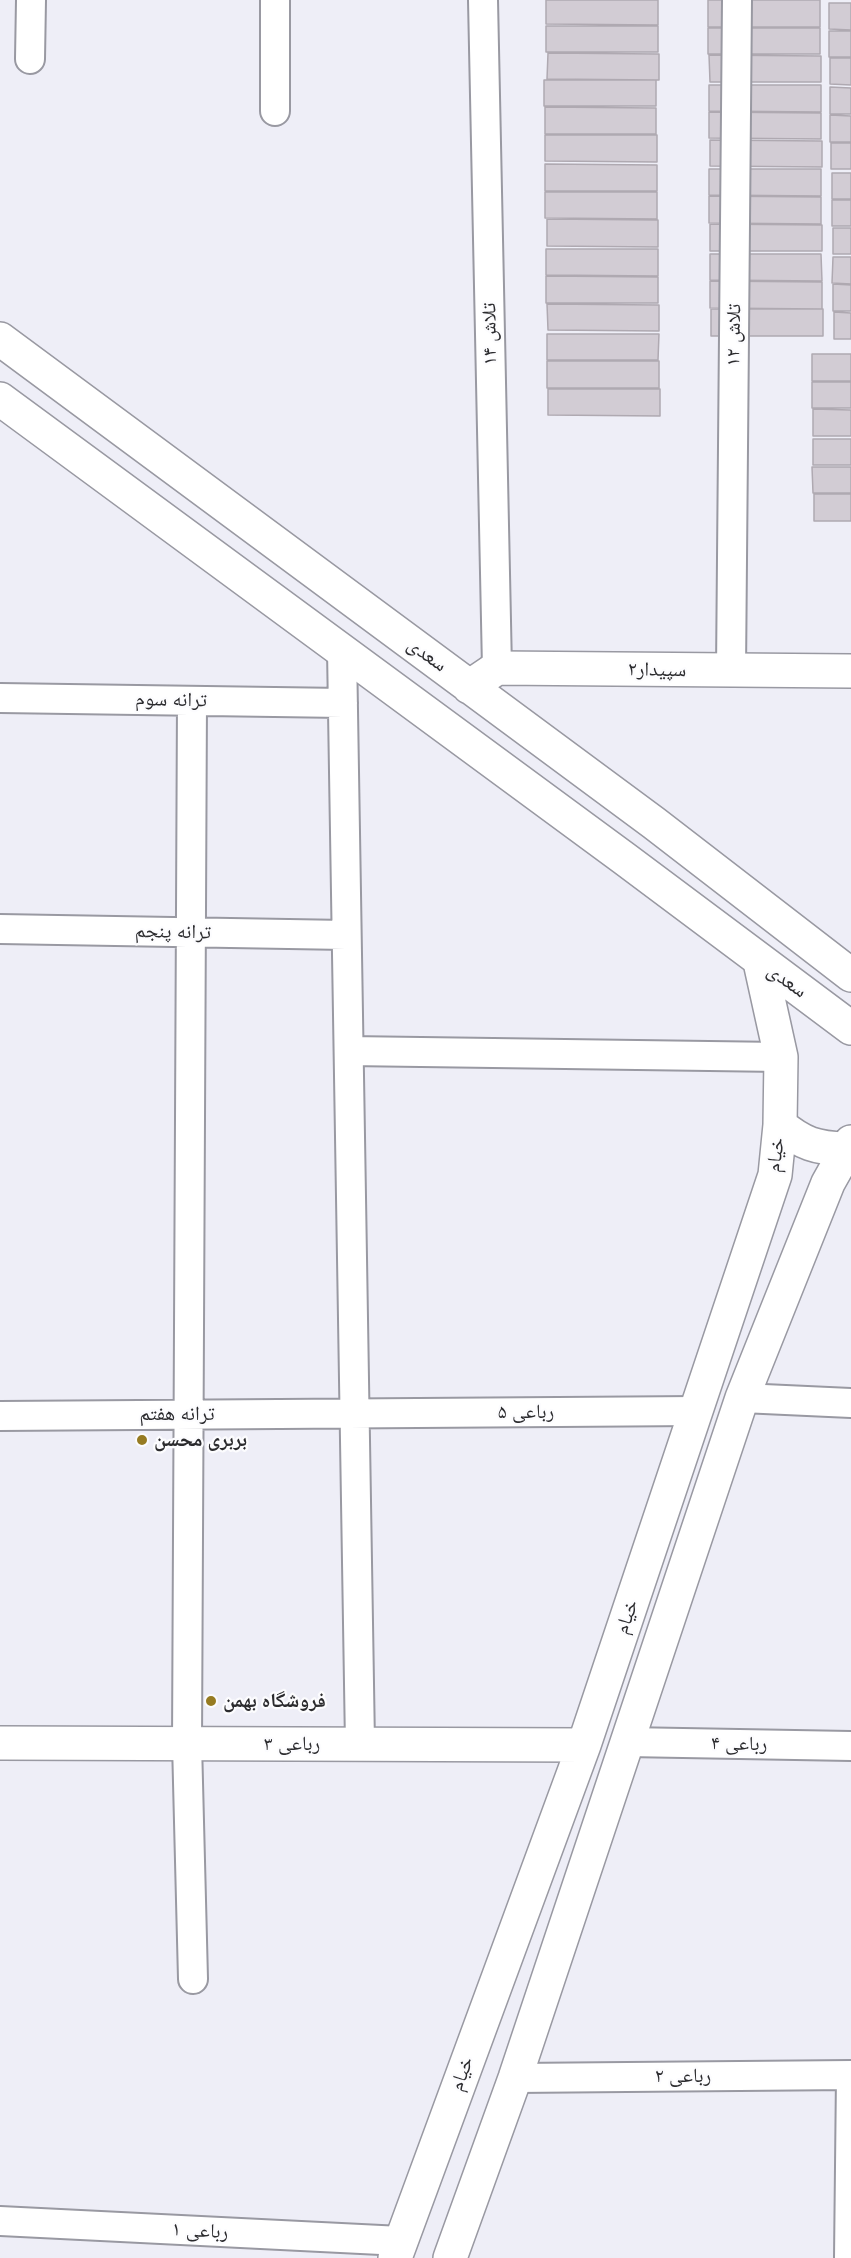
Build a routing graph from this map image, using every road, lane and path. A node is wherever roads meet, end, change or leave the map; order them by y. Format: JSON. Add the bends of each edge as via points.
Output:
{"nodes":[{"id":1,"x":31,"y":0,"type":"edge"},
{"id":2,"x":275,"y":0,"type":"edge"},
{"id":3,"x":483,"y":0,"type":"edge"},
{"id":4,"x":737,"y":0,"type":"edge"},
{"id":5,"x":30,"y":59,"type":"dead end"},
{"id":6,"x":274,"y":111,"type":"dead end"},
{"id":7,"x":0,"y":339,"type":"edge"},
{"id":8,"x":0,"y":399,"type":"edge"},
{"id":9,"x":342,"y":650,"type":"junction"},
{"id":10,"x":497,"y":668,"type":"junction"},
{"id":11,"x":731,"y":670,"type":"junction"},
{"id":12,"x":851,"y":671,"type":"edge"},
{"id":13,"x":470,"y":687,"type":"junction"},
{"id":14,"x":0,"y":698,"type":"edge"},
{"id":15,"x":192,"y":701,"type":"junction"},
{"id":16,"x":343,"y":703,"type":"junction"},
{"id":17,"x":0,"y":929,"type":"edge"},
{"id":18,"x":191,"y":932,"type":"junction"},
{"id":19,"x":346,"y":935,"type":"junction"},
{"id":20,"x":760,"y":962,"type":"junction"},
{"id":21,"x":851,"y":975,"type":"edge"},
{"id":22,"x":851,"y":1028,"type":"edge"},
{"id":23,"x":349,"y":1051,"type":"junction"},
{"id":24,"x":781,"y":1057,"type":"junction"},
{"id":25,"x":780,"y":1125,"type":"junction"},
{"id":26,"x":848,"y":1146,"type":"edge"},
{"id":27,"x":773,"y":1182,"type":"junction"},
{"id":28,"x":820,"y":1203,"type":"junction"},
{"id":29,"x":742,"y":1398,"type":"junction"},
{"id":30,"x":851,"y":1403,"type":"edge"},
{"id":31,"x":697,"y":1411,"type":"junction"},
{"id":32,"x":354,"y":1413,"type":"junction"},
{"id":33,"x":188,"y":1414,"type":"junction"},
{"id":34,"x":0,"y":1416,"type":"edge"},
{"id":35,"x":627,"y":1742,"type":"junction"},
{"id":36,"x":0,"y":1743,"type":"edge"},
{"id":37,"x":187,"y":1743,"type":"junction"},
{"id":38,"x":360,"y":1744,"type":"junction"},
{"id":39,"x":584,"y":1745,"type":"junction"},
{"id":40,"x":851,"y":1746,"type":"edge"},
{"id":41,"x":194,"y":1979,"type":"dead end"},
{"id":42,"x":851,"y":2075,"type":"edge"},
{"id":43,"x":515,"y":2078,"type":"junction"},
{"id":44,"x":0,"y":2221,"type":"edge"},
{"id":45,"x":398,"y":2249,"type":"edge"},
{"id":46,"x":450,"y":2258,"type":"edge"},
{"id":47,"x":849,"y":2258,"type":"edge"}],
"edges":[{"from":1,"to":5,"type":"street"},
{"from":2,"to":6,"type":"street"},
{"from":3,"to":10,"type":"street","name":"تلاش ۱۴"},
{"from":4,"to":11,"type":"street","name":"تلاش ۱۲"},
{"from":7,"to":13,"type":"street","name":"سعدی"},
{"from":8,"to":9,"type":"street","name":"سعدی"},
{"from":9,"to":16,"type":"street"},
{"from":9,"to":20,"type":"street","name":"سعدی"},
{"from":10,"to":11,"type":"street","name":"سپیدار۲"},
{"from":10,"to":13,"type":"street"},
{"from":11,"to":12,"type":"street","name":"سپیدار۲"},
{"from":13,"to":21,"type":"street","name":"سعدی"},
{"from":14,"to":15,"type":"street","name":"ترانه سوم"},
{"from":15,"to":16,"type":"street","name":"ترانه سوم"},
{"from":15,"to":18,"type":"street"},
{"from":16,"to":19,"type":"street"},
{"from":17,"to":18,"type":"street","name":"ترانه پنجم"},
{"from":18,"to":19,"type":"street","name":"ترانه پنجم"},
{"from":18,"to":33,"type":"street"},
{"from":19,"to":23,"type":"street"},
{"from":20,"to":22,"type":"street","name":"سعدی"},
{"from":20,"to":24,"type":"street","name":"خیام"},
{"from":23,"to":24,"type":"street"},
{"from":23,"to":32,"type":"street"},
{"from":24,"to":25,"type":"street","name":"خیام"},
{"from":25,"to":26,"type":"street","via":[[809,1145]]},
{"from":25,"to":27,"type":"street","name":"خیام"},
{"from":26,"to":28,"type":"street","name":"خیام"},
{"from":27,"to":28,"type":"street","via":[[799,1182]]},
{"from":27,"to":31,"type":"street","name":"خیام"},
{"from":28,"to":29,"type":"street","name":"خیام"},
{"from":29,"to":30,"type":"street"},
{"from":29,"to":35,"type":"street","name":"خیام"},
{"from":31,"to":32,"type":"street","name":"رباعی ۵"},
{"from":31,"to":39,"type":"street","name":"خیام"},
{"from":32,"to":33,"type":"street","name":"ترانه هفتم"},
{"from":32,"to":38,"type":"street"},
{"from":33,"to":34,"type":"street","name":"ترانه هفتم"},
{"from":33,"to":37,"type":"street"},
{"from":35,"to":40,"type":"street","name":"رباعی ۴"},
{"from":35,"to":43,"type":"street","name":"خیام"},
{"from":36,"to":37,"type":"street","name":"رباعی ۳"},
{"from":37,"to":38,"type":"street","name":"رباعی ۳"},
{"from":37,"to":41,"type":"street"},
{"from":38,"to":39,"type":"street","name":"رباعی ۳"},
{"from":39,"to":45,"type":"street","name":"خیام"},
{"from":42,"to":43,"type":"street","name":"رباعی ۲"},
{"from":42,"to":47,"type":"street"},
{"from":43,"to":46,"type":"street","name":"خیام"},
{"from":44,"to":45,"type":"street","name":"رباعی ۱"}]}
